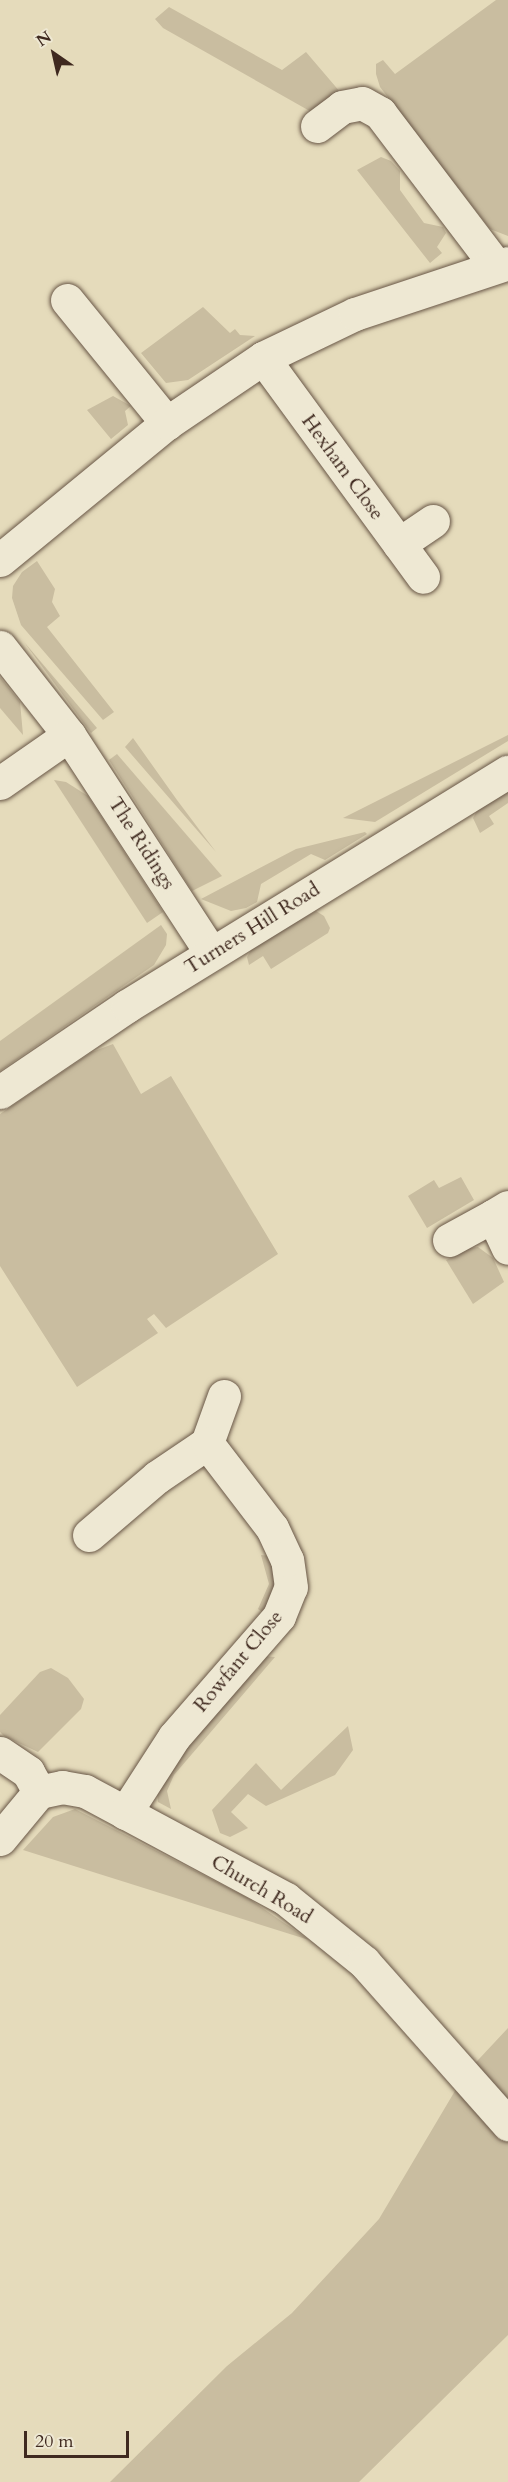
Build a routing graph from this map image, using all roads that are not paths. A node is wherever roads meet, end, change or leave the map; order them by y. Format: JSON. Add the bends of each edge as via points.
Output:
{"nodes":[{"id":1,"x":317,"y":126,"type":"dead end"},
{"id":2,"x":502,"y":265,"type":"edge"},
{"id":3,"x":67,"y":300,"type":"dead end"},
{"id":4,"x":263,"y":358,"type":"junction"},
{"id":5,"x":167,"y":423,"type":"junction"},
{"id":6,"x":433,"y":521,"type":"dead end"},
{"id":7,"x":399,"y":544,"type":"junction"},
{"id":8,"x":0,"y":560,"type":"edge"},
{"id":9,"x":423,"y":577,"type":"dead end"},
{"id":10,"x":0,"y":646,"type":"edge"},
{"id":11,"x":69,"y":735,"type":"junction"},
{"id":12,"x":508,"y":772,"type":"edge"},
{"id":13,"x":0,"y":783,"type":"edge"},
{"id":14,"x":212,"y":953,"type":"junction"},
{"id":15,"x":0,"y":1092,"type":"edge"},
{"id":16,"x":501,"y":1211,"type":"edge"},
{"id":17,"x":449,"y":1240,"type":"dead end"},
{"id":18,"x":508,"y":1248,"type":"edge"},
{"id":19,"x":224,"y":1396,"type":"dead end"},
{"id":20,"x":207,"y":1443,"type":"junction"},
{"id":21,"x":89,"y":1535,"type":"dead end"},
{"id":22,"x":0,"y":1754,"type":"edge"},
{"id":23,"x":39,"y":1792,"type":"junction"},
{"id":24,"x":125,"y":1813,"type":"junction"},
{"id":25,"x":0,"y":1839,"type":"edge"},
{"id":26,"x":499,"y":2114,"type":"edge"}],
"edges":[{"from":1,"to":2,"type":"street","via":[[342,107],[362,103],[380,113]]},
{"from":2,"to":4,"type":"street","via":[[355,314]]},
{"from":3,"to":5,"type":"street"},
{"from":4,"to":5,"type":"street"},
{"from":4,"to":7,"type":"street","name":"Hexham Close"},
{"from":5,"to":8,"type":"street"},
{"from":6,"to":7,"type":"street"},
{"from":7,"to":9,"type":"street","name":"Hexham Close"},
{"from":10,"to":11,"type":"street","name":"The Ridings"},
{"from":11,"to":13,"type":"street"},
{"from":11,"to":14,"type":"street","name":"The Ridings"},
{"from":12,"to":14,"type":"street","name":"Turners Hill Road"},
{"from":14,"to":15,"type":"street","name":"Turners Hill Road"},
{"from":16,"to":17,"type":"street"},
{"from":16,"to":18,"type":"street"},
{"from":19,"to":20,"type":"street"},
{"from":20,"to":21,"type":"street","via":[[157,1477]]},
{"from":20,"to":24,"type":"street","name":"Rowfant Close","via":[[272,1528],[287,1560],[291,1587],[279,1616],[174,1737]]},
{"from":22,"to":23,"type":"street","via":[[28,1772]]},
{"from":23,"to":24,"type":"street","name":"Church Road","via":[[62,1786],[85,1791]]},
{"from":23,"to":25,"type":"street"},
{"from":24,"to":26,"type":"street","name":"Church Road","via":[[239,1872],[322,1925],[364,1962]]}]}
